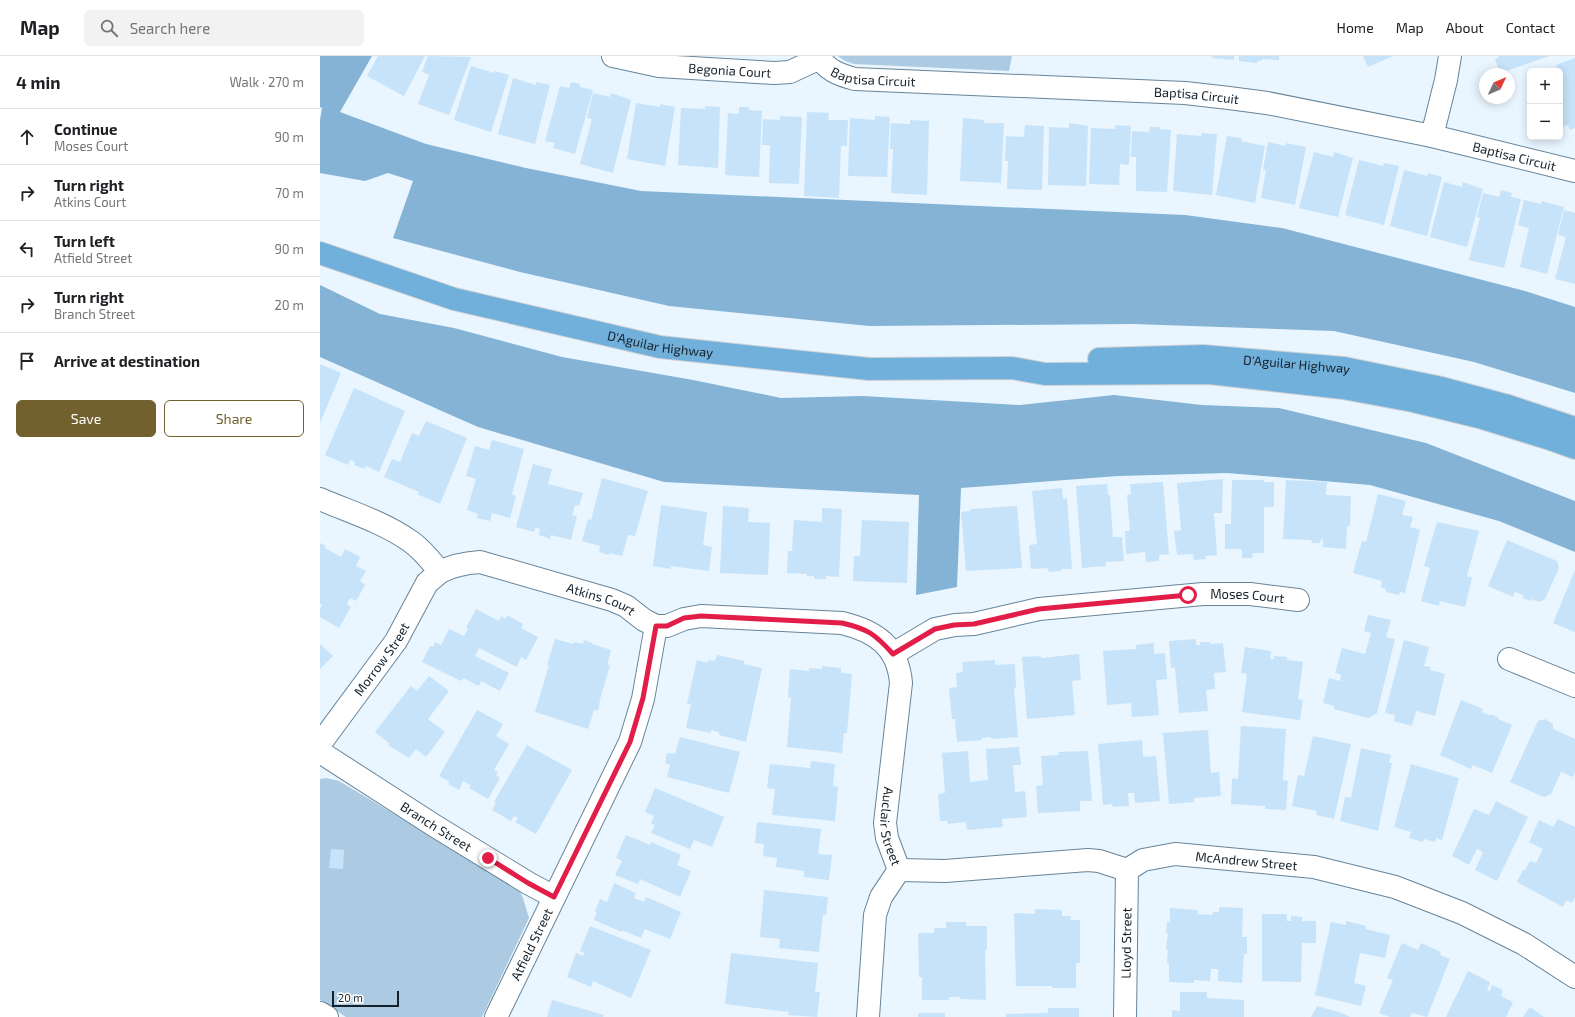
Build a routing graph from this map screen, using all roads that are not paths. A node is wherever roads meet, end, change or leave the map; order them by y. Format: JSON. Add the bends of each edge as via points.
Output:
{"nodes":[{"id":1,"x":613,"y":56,"type":"edge"},
{"id":2,"x":1450,"y":56,"type":"edge"},
{"id":3,"x":820,"y":57,"type":"edge"},
{"id":4,"x":1432,"y":136,"type":"junction"},
{"id":5,"x":1575,"y":171,"type":"edge"},
{"id":6,"x":320,"y":253,"type":"edge"},
{"id":7,"x":1012,"y":368,"type":"junction"},
{"id":8,"x":1575,"y":428,"type":"edge"},
{"id":9,"x":1575,"y":448,"type":"edge"},
{"id":10,"x":320,"y":499,"type":"edge"},
{"id":11,"x":440,"y":572,"type":"junction"},
{"id":12,"x":1298,"y":600,"type":"dead end"},
{"id":13,"x":656,"y":626,"type":"junction"},
{"id":14,"x":893,"y":654,"type":"junction"},
{"id":15,"x":1509,"y":659,"type":"dead end"},
{"id":16,"x":1575,"y":686,"type":"edge"},
{"id":17,"x":320,"y":744,"type":"edge"},
{"id":18,"x":320,"y":752,"type":"edge"},
{"id":19,"x":899,"y":870,"type":"junction"},
{"id":20,"x":1127,"y":870,"type":"junction"},
{"id":21,"x":554,"y":897,"type":"junction"},
{"id":22,"x":1573,"y":971,"type":"edge"},
{"id":23,"x":320,"y":1013,"type":"edge"},
{"id":24,"x":327,"y":1017,"type":"edge"},
{"id":25,"x":496,"y":1017,"type":"edge"},
{"id":26,"x":868,"y":1017,"type":"edge"},
{"id":27,"x":1125,"y":1017,"type":"edge"}],
"edges":[{"from":1,"to":3,"type":"street","name":"Begonia Court","via":[[659,66],[774,73],[790,72]]},
{"from":2,"to":4,"type":"street"},
{"from":3,"to":4,"type":"street","name":"Baptisa Circuit","via":[[829,69],[855,79],[1185,93],[1268,103]]},
{"from":4,"to":5,"type":"street","name":"Baptisa Circuit"},
{"from":6,"to":7,"type":"highway","name":"D'Aguilar Highway","via":[[454,300],[660,347],[869,369]]},
{"from":7,"to":8,"type":"highway","name":"D'Aguilar Highway","via":[[1045,360],[1202,356],[1344,368],[1442,388]]},
{"from":7,"to":9,"type":"highway","name":"D'Aguilar Highway","via":[[1045,374],[1209,373],[1343,388],[1479,417]]},
{"from":10,"to":11,"type":"street","via":[[394,530],[427,556]]},
{"from":11,"to":13,"type":"street","name":"Atkins Court","via":[[453,566],[480,562],[612,600]]},
{"from":11,"to":17,"type":"street","name":"Morrow Street","via":[[427,583],[396,641]]},
{"from":12,"to":14,"type":"street","name":"Moses Court","via":[[1250,594],[1203,594],[1039,609],[974,624],[935,629]]},
{"from":13,"to":14,"type":"street","via":[[667,626],[684,618],[701,616],[842,623],[859,627],[877,637]]},
{"from":13,"to":21,"type":"street","name":"Atfield Street","via":[[643,698],[630,742]]},
{"from":14,"to":19,"type":"street","name":"Auclair Street","via":[[900,670],[901,683],[885,823],[887,838]]},
{"from":15,"to":16,"type":"street"},
{"from":18,"to":21,"type":"street","name":"Branch Street","via":[[434,826]]},
{"from":19,"to":20,"type":"street","via":[[945,872],[1088,860]]},
{"from":19,"to":26,"type":"street","name":"Auclair Street","via":[[881,897],[874,915]]},
{"from":20,"to":22,"type":"street","name":"McAndrew Street","via":[[1143,860],[1175,854],[1314,867],[1395,888],[1462,913]]},
{"from":20,"to":27,"type":"street","name":"Lloyd Street"},
{"from":21,"to":25,"type":"street","name":"Atfield Street"},
{"from":23,"to":24,"type":"street"}]}
